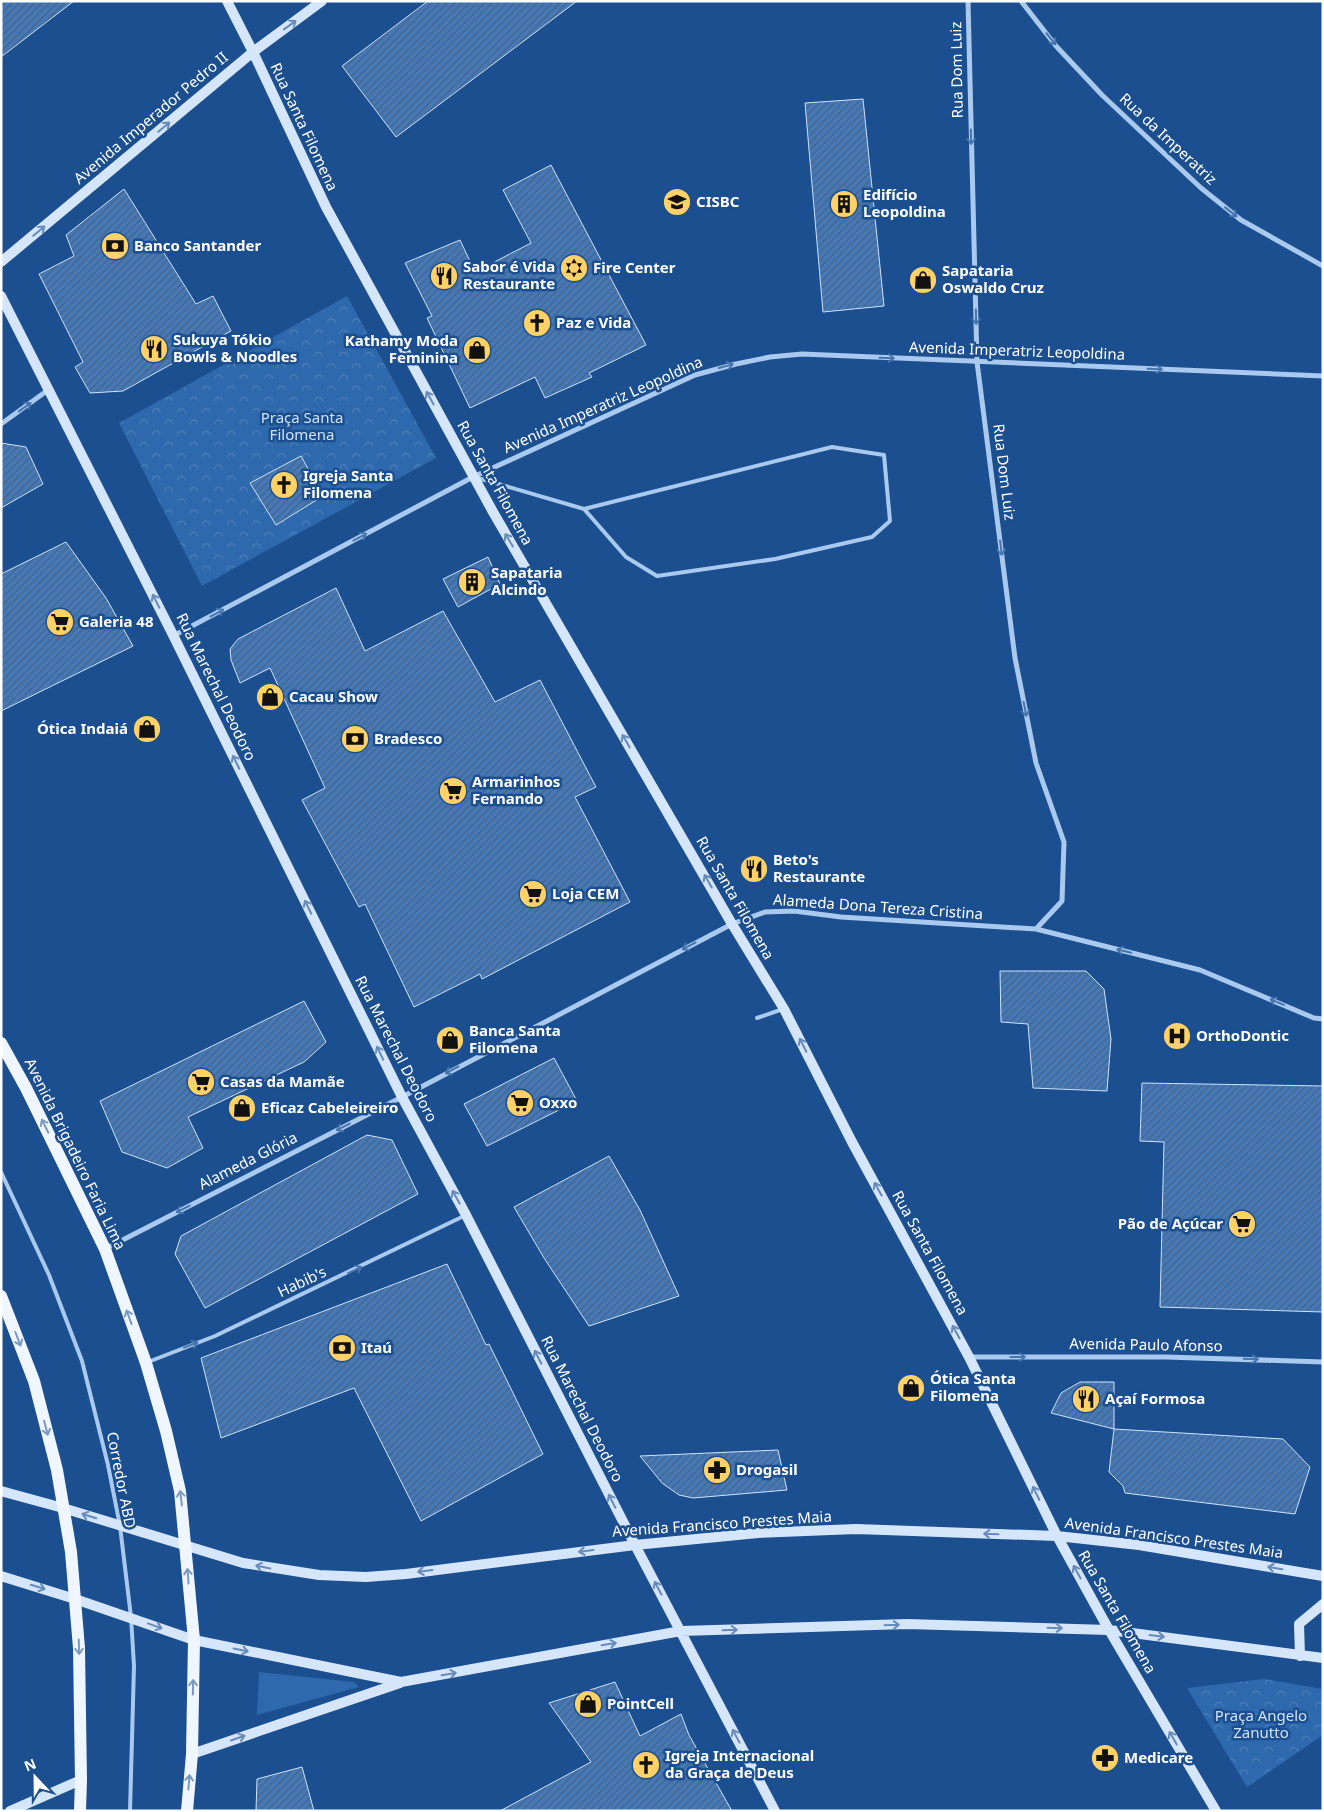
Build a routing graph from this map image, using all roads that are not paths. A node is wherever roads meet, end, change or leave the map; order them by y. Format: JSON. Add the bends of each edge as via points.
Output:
{"nodes":[{"id":1,"x":227,"y":1,"type":"edge"},
{"id":2,"x":322,"y":1,"type":"edge"},
{"id":3,"x":968,"y":1,"type":"edge"},
{"id":4,"x":1021,"y":1,"type":"edge"},
{"id":5,"x":253,"y":52,"type":"junction"},
{"id":6,"x":1,"y":262,"type":"edge"},
{"id":7,"x":1323,"y":266,"type":"edge"},
{"id":8,"x":1,"y":296,"type":"edge"},
{"id":9,"x":977,"y":362,"type":"junction"},
{"id":10,"x":1322,"y":376,"type":"edge"},
{"id":11,"x":48,"y":390,"type":"junction"},
{"id":12,"x":1,"y":424,"type":"edge"},
{"id":13,"x":473,"y":477,"type":"junction"},
{"id":14,"x":584,"y":509,"type":"junction"},
{"id":15,"x":174,"y":636,"type":"junction"},
{"id":16,"x":732,"y":924,"type":"junction"},
{"id":17,"x":1036,"y":929,"type":"junction"},
{"id":18,"x":784,"y":1009,"type":"junction"},
{"id":19,"x":757,"y":1018,"type":"dead end"},
{"id":20,"x":1323,"y":1019,"type":"edge"},
{"id":21,"x":1,"y":1043,"type":"edge"},
{"id":22,"x":402,"y":1096,"type":"junction"},
{"id":23,"x":1,"y":1172,"type":"edge"},
{"id":24,"x":466,"y":1215,"type":"junction"},
{"id":25,"x":105,"y":1249,"type":"junction"},
{"id":26,"x":1,"y":1296,"type":"edge"},
{"id":27,"x":970,"y":1357,"type":"junction"},
{"id":28,"x":1323,"y":1362,"type":"edge"},
{"id":29,"x":146,"y":1363,"type":"junction"},
{"id":30,"x":1,"y":1491,"type":"edge"},
{"id":31,"x":63,"y":1508,"type":"junction"},
{"id":32,"x":120,"y":1526,"type":"junction"},
{"id":33,"x":1057,"y":1536,"type":"junction"},
{"id":34,"x":634,"y":1545,"type":"junction"},
{"id":35,"x":186,"y":1546,"type":"junction"},
{"id":36,"x":1,"y":1576,"type":"edge"},
{"id":37,"x":1323,"y":1576,"type":"edge"},
{"id":38,"x":76,"y":1599,"type":"junction"},
{"id":39,"x":1323,"y":1604,"type":"edge"},
{"id":40,"x":131,"y":1617,"type":"junction"},
{"id":41,"x":1109,"y":1630,"type":"junction"},
{"id":42,"x":681,"y":1631,"type":"junction"},
{"id":43,"x":194,"y":1640,"type":"junction"},
{"id":44,"x":1300,"y":1656,"type":"junction"},
{"id":45,"x":1323,"y":1658,"type":"edge"},
{"id":46,"x":401,"y":1682,"type":"junction"},
{"id":47,"x":192,"y":1754,"type":"junction"},
{"id":48,"x":81,"y":1780,"type":"junction"},
{"id":49,"x":10,"y":1811,"type":"edge"},
{"id":50,"x":80,"y":1811,"type":"edge"},
{"id":51,"x":130,"y":1811,"type":"edge"},
{"id":52,"x":187,"y":1811,"type":"edge"},
{"id":53,"x":774,"y":1811,"type":"edge"},
{"id":54,"x":1216,"y":1811,"type":"edge"}],
"edges":[{"from":1,"to":5,"type":"main road","name":"Rua Santa Filomena"},
{"from":5,"to":2,"type":"main road","name":"Avenida Imperador Pedro II","one_way":true},
{"from":3,"to":9,"type":"street","name":"Rua Dom Luiz","one_way":true},
{"from":4,"to":7,"type":"street","name":"Rua da Imperatriz","one_way":true,"via":[[1056,46],[1102,95],[1201,188],[1241,220]]},
{"from":6,"to":5,"type":"main road","name":"Avenida Imperador Pedro II","one_way":true},
{"from":13,"to":5,"type":"main road","name":"Rua Santa Filomena","one_way":true,"via":[[326,207]]},
{"from":8,"to":11,"type":"main road","name":"Rua Marechal Deodoro"},
{"from":9,"to":10,"type":"street","name":"Avenida Imperatriz Leopoldina","one_way":true},
{"from":13,"to":9,"type":"street","name":"Avenida Imperatriz Leopoldina","one_way":true,"via":[[694,375],[736,364],[802,354]]},
{"from":9,"to":17,"type":"street","name":"Rua Dom Luiz","one_way":true,"via":[[1015,658],[1036,763],[1064,842],[1062,900]]},
{"from":12,"to":11,"type":"street","one_way":true},
{"from":15,"to":11,"type":"main road","name":"Rua Marechal Deodoro","one_way":true},
{"from":13,"to":14,"type":"lane"},
{"from":15,"to":13,"type":"street","name":"Avenida Imperatriz Leopoldina","one_way":true},
{"from":16,"to":13,"type":"main road","name":"Rua Santa Filomena","one_way":true},
{"from":14,"to":14,"type":"lane","via":[[832,447],[884,455],[890,521],[872,537],[775,559],[657,576],[626,557]]},
{"from":22,"to":15,"type":"main road","name":"Rua Marechal Deodoro","one_way":true},
{"from":16,"to":17,"type":"street","name":"Alameda Dona Tereza Cristina","via":[[765,912],[794,911],[840,917]]},
{"from":16,"to":18,"type":"main road","name":"Rua Santa Filomena"},
{"from":16,"to":22,"type":"street","name":"Alameda Dona Tereza Cristina","one_way":true},
{"from":20,"to":17,"type":"street","name":"Alameda Dona Tereza Cristina","one_way":true,"via":[[1200,970]]},
{"from":18,"to":19,"type":"lane"},
{"from":27,"to":18,"type":"main road","name":"Rua Santa Filomena","one_way":true,"via":[[852,1142]]},
{"from":25,"to":21,"type":"main road","name":"Avenida Brigadeiro Faria Lima","one_way":true},
{"from":24,"to":22,"type":"main road","name":"Rua Marechal Deodoro","one_way":true},
{"from":22,"to":25,"type":"street","name":"Alameda Glória","one_way":true},
{"from":23,"to":32,"type":"lane","name":"Corredor ABD","via":[[49,1275],[82,1361]]},
{"from":29,"to":24,"type":"lane","name":"Habib's","one_way":true,"via":[[215,1336]]},
{"from":34,"to":24,"type":"main road","name":"Rua Marechal Deodoro","one_way":true},
{"from":29,"to":25,"type":"main road","name":"Avenida Brigadeiro Faria Lima","one_way":true},
{"from":26,"to":31,"type":"main road","one_way":true,"via":[[34,1381],[57,1470]]},
{"from":27,"to":28,"type":"street","name":"Avenida Paulo Afonso","one_way":true,"via":[[1166,1357]]},
{"from":33,"to":27,"type":"main road","name":"Rua Santa Filomena","one_way":true},
{"from":35,"to":29,"type":"main road","name":"Avenida Brigadeiro Faria Lima","one_way":true,"via":[[180,1491]]},
{"from":30,"to":31,"type":"main road","name":"Avenida Francisco Prestes Maia"},
{"from":32,"to":31,"type":"main road","name":"Avenida Francisco Prestes Maia","one_way":true},
{"from":31,"to":38,"type":"main road","via":[[72,1552]]},
{"from":32,"to":35,"type":"main road","name":"Avenida Francisco Prestes Maia"},
{"from":32,"to":40,"type":"lane","name":"Corredor ABD"},
{"from":33,"to":34,"type":"main road","name":"Avenida Francisco Prestes Maia","one_way":true,"via":[[856,1530],[758,1533]]},
{"from":37,"to":33,"type":"main road","name":"Avenida Francisco Prestes Maia","one_way":true},
{"from":41,"to":33,"type":"main road","name":"Rua Santa Filomena","one_way":true},
{"from":34,"to":35,"type":"main road","name":"Avenida Francisco Prestes Maia","one_way":true,"via":[[366,1577],[319,1576],[275,1569]]},
{"from":42,"to":34,"type":"main road","name":"Rua Marechal Deodoro","one_way":true},
{"from":43,"to":35,"type":"main road","name":"Avenida Brigadeiro Faria Lima","one_way":true},
{"from":36,"to":38,"type":"main road","one_way":true},
{"from":38,"to":40,"type":"main road"},
{"from":38,"to":48,"type":"main road","one_way":true},
{"from":39,"to":44,"type":"main road","via":[[1299,1624]]},
{"from":40,"to":43,"type":"main road","one_way":true},
{"from":40,"to":51,"type":"lane","name":"Corredor ABD","via":[[134,1666]]},
{"from":42,"to":41,"type":"main road","one_way":true,"via":[[907,1624]]},
{"from":41,"to":44,"type":"main road","one_way":true},
{"from":54,"to":41,"type":"main road","name":"Rua Santa Filomena","one_way":true},
{"from":46,"to":42,"type":"main road","one_way":true},
{"from":53,"to":42,"type":"main road","name":"Rua Marechal Deodoro","one_way":true},
{"from":43,"to":46,"type":"main road","one_way":true},
{"from":47,"to":43,"type":"main road","name":"Avenida Brigadeiro Faria Lima","one_way":true},
{"from":44,"to":45,"type":"main road"},
{"from":47,"to":46,"type":"main road","one_way":true},
{"from":52,"to":47,"type":"main road","name":"Avenida Brigadeiro Faria Lima","one_way":true},
{"from":48,"to":49,"type":"main road"},
{"from":48,"to":50,"type":"main road"}]}
